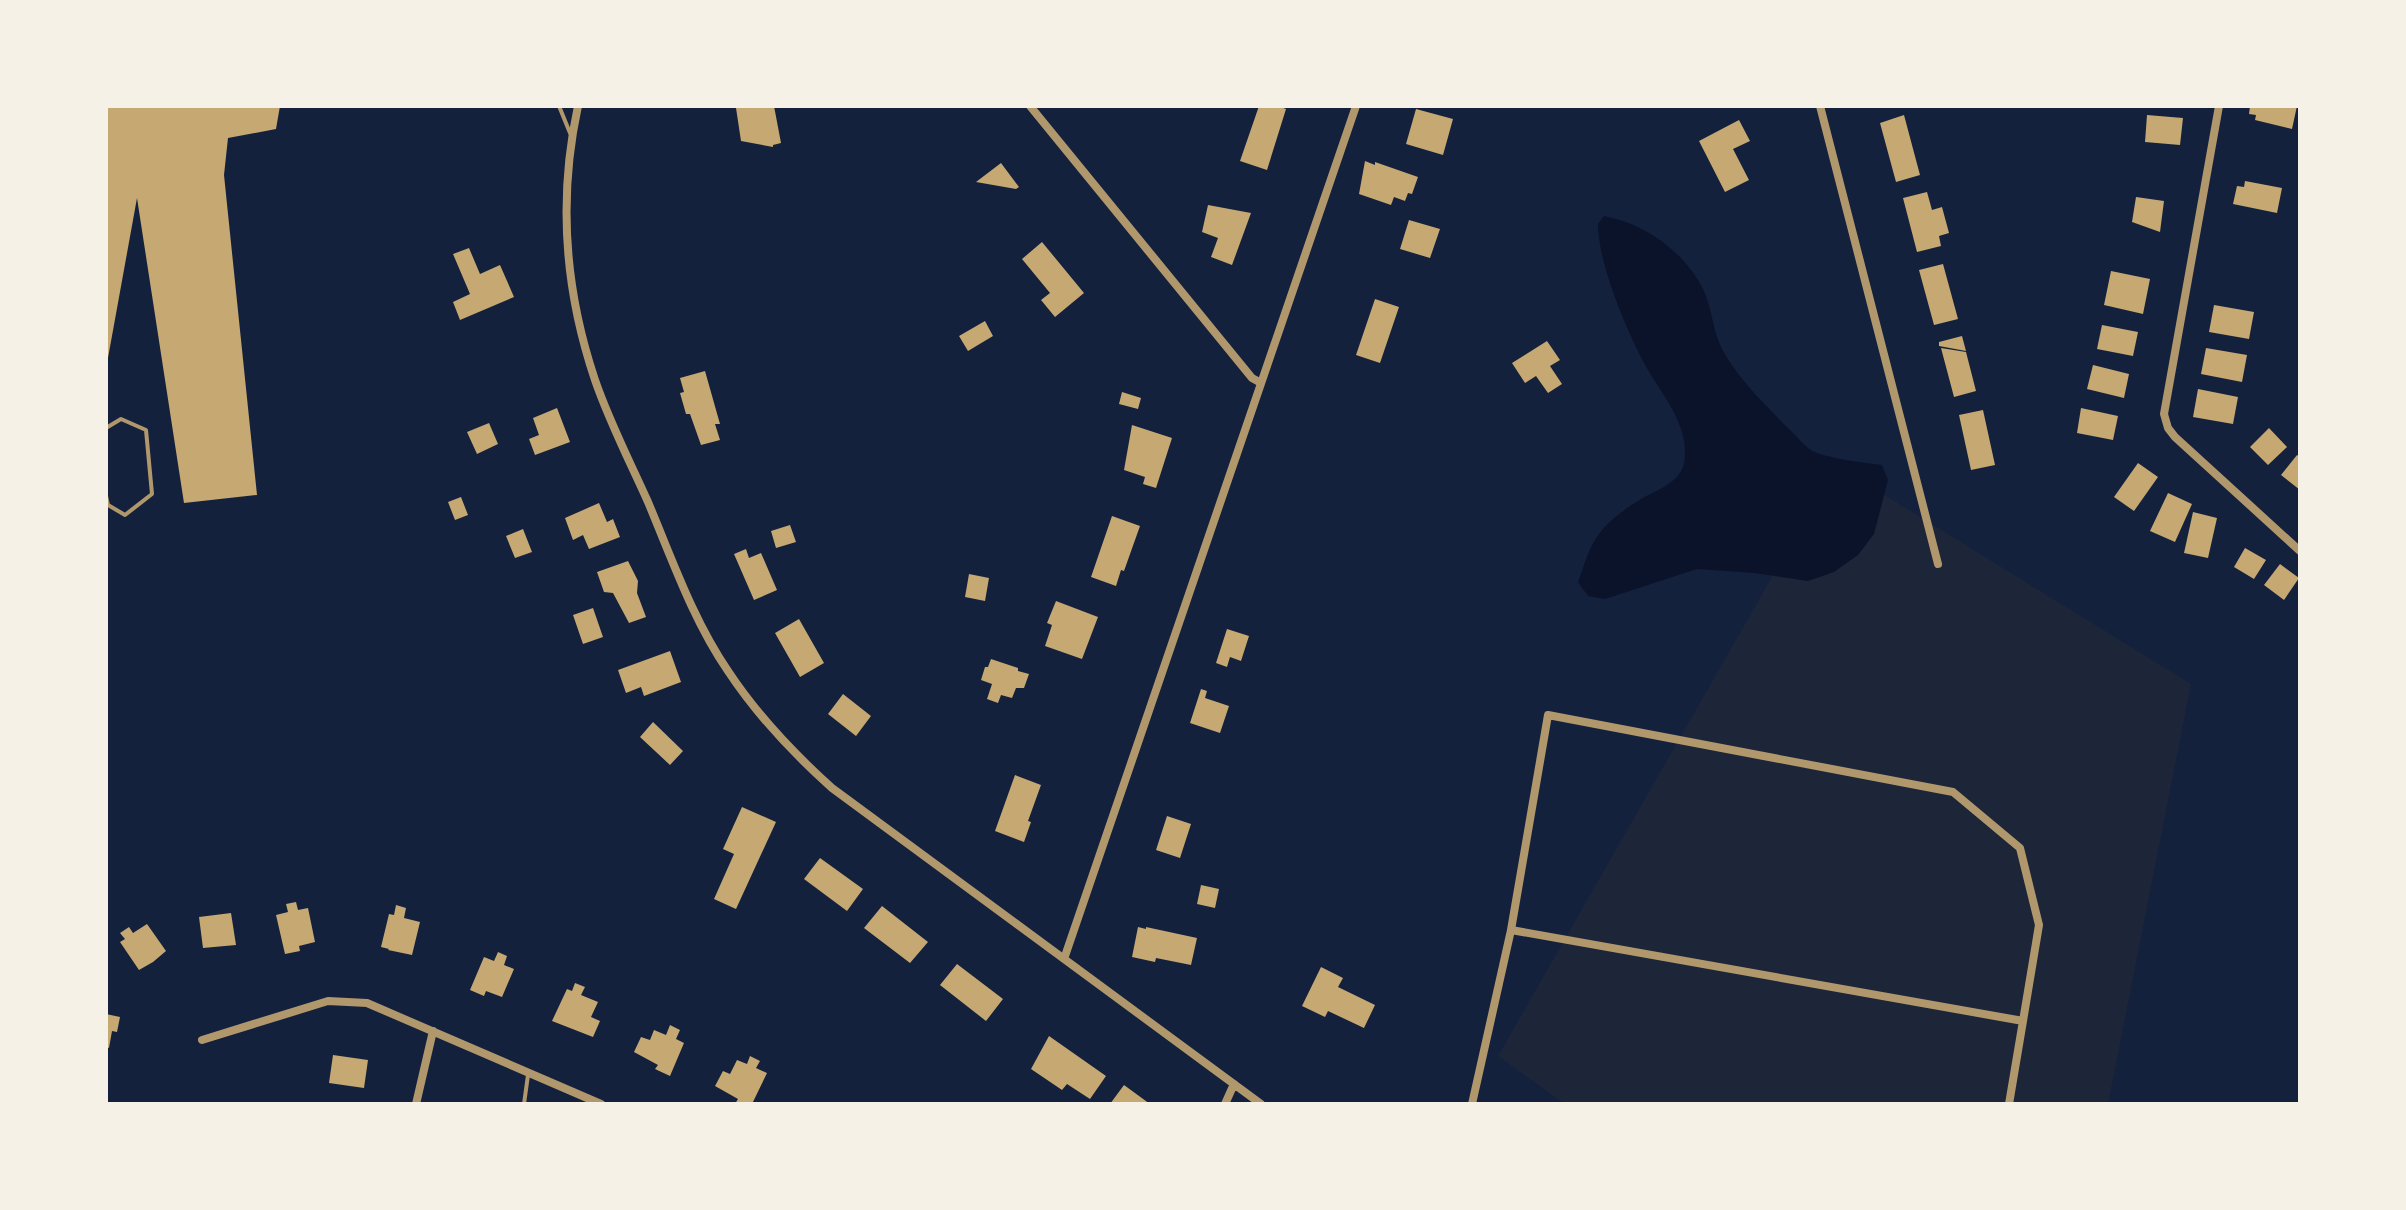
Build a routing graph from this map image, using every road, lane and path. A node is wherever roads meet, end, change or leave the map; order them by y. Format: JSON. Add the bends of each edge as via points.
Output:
{"nodes":[{"id":1,"x":559,"y":106,"type":"edge"},
{"id":2,"x":578,"y":106,"type":"edge"},
{"id":3,"x":1030,"y":106,"type":"edge"},
{"id":4,"x":1356,"y":106,"type":"edge"},
{"id":5,"x":1820,"y":106,"type":"edge"},
{"id":6,"x":2219,"y":106,"type":"edge"},
{"id":7,"x":572,"y":138,"type":"junction"},
{"id":8,"x":1261,"y":383,"type":"junction"},
{"id":9,"x":106,"y":428,"type":"edge"},
{"id":10,"x":106,"y":496,"type":"edge"},
{"id":11,"x":2300,"y":551,"type":"edge"},
{"id":12,"x":1938,"y":564,"type":"dead end"},
{"id":13,"x":1511,"y":930,"type":"junction"},
{"id":14,"x":1064,"y":959,"type":"junction"},
{"id":15,"x":2023,"y":1021,"type":"junction"},
{"id":16,"x":433,"y":1031,"type":"junction"},
{"id":17,"x":202,"y":1040,"type":"dead end"},
{"id":18,"x":528,"y":1072,"type":"junction"},
{"id":19,"x":1234,"y":1084,"type":"junction"},
{"id":20,"x":416,"y":1104,"type":"edge"},
{"id":21,"x":524,"y":1104,"type":"edge"},
{"id":22,"x":601,"y":1104,"type":"edge"},
{"id":23,"x":1225,"y":1104,"type":"edge"},
{"id":24,"x":1261,"y":1104,"type":"edge"},
{"id":25,"x":1472,"y":1104,"type":"edge"},
{"id":26,"x":2009,"y":1104,"type":"edge"}],
"edges":[{"from":1,"to":7,"type":"lane"},
{"from":2,"to":7,"type":"street"},
{"from":3,"to":8,"type":"street"},
{"from":4,"to":8,"type":"street"},
{"from":5,"to":12,"type":"street"},
{"from":6,"to":11,"type":"street","via":[[2164,414],[2175,437]]},
{"from":7,"to":14,"type":"street","via":[[567,245],[581,335],[596,383],[700,622],[728,671],[774,731],[832,788]]},
{"from":8,"to":14,"type":"street"},
{"from":9,"to":10,"type":"lane","via":[[121,419],[146,430],[152,494],[125,515],[108,505]]},
{"from":13,"to":15,"type":"street"},
{"from":13,"to":15,"type":"street","via":[[1548,715],[1953,792],[2020,848],[2039,925]]},
{"from":13,"to":25,"type":"street"},
{"from":14,"to":19,"type":"street"},
{"from":15,"to":26,"type":"street"},
{"from":16,"to":17,"type":"street","via":[[367,1003],[328,1001]]},
{"from":16,"to":18,"type":"street"},
{"from":16,"to":20,"type":"street"},
{"from":18,"to":21,"type":"lane"},
{"from":18,"to":22,"type":"street"},
{"from":19,"to":23,"type":"street"},
{"from":19,"to":24,"type":"street"}]}
